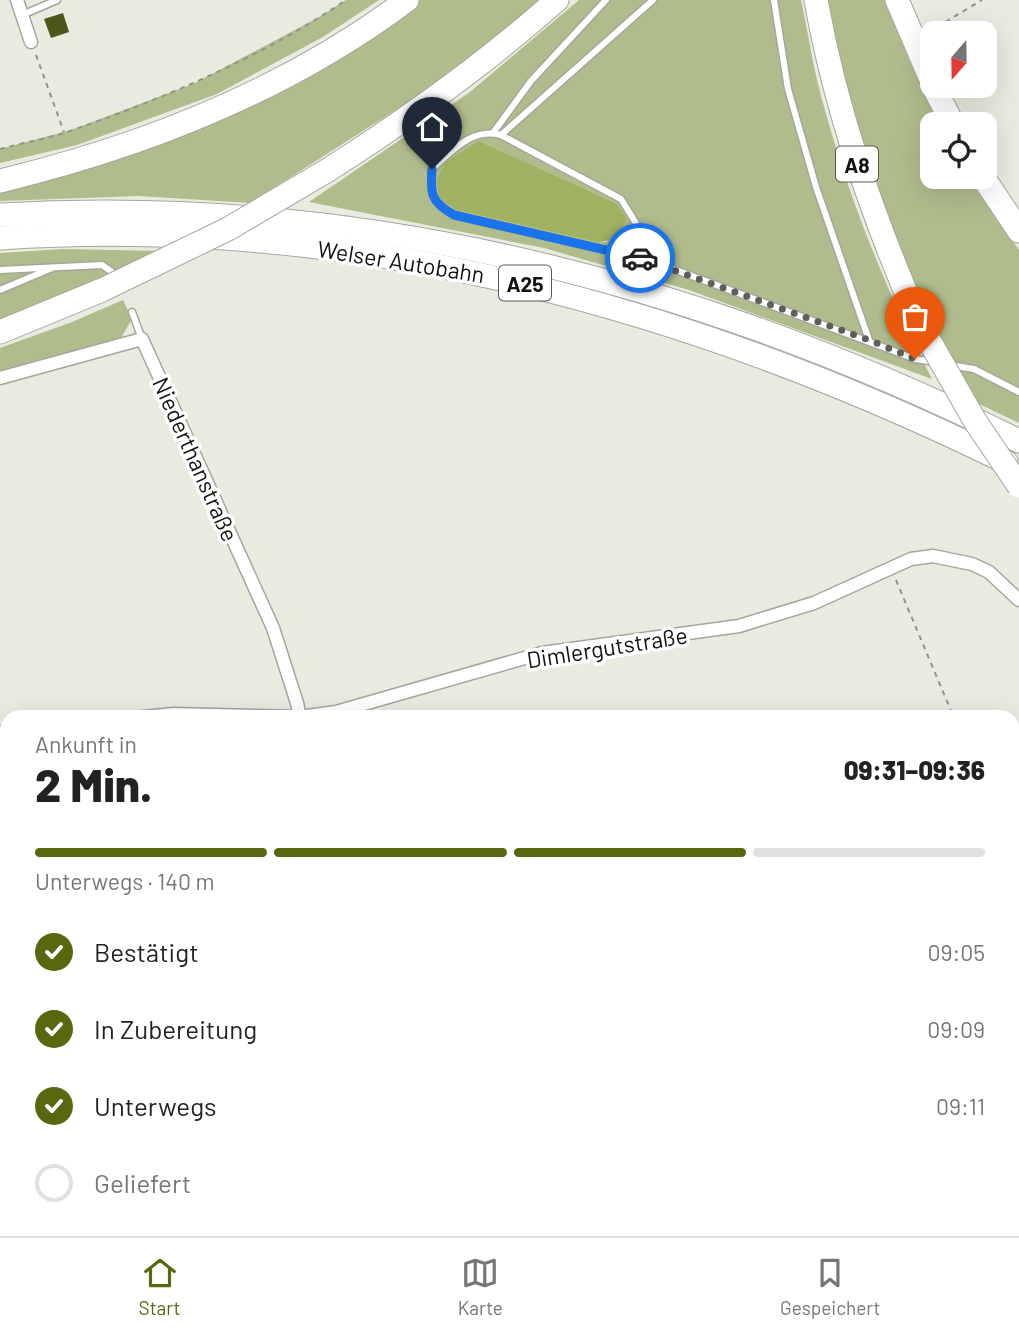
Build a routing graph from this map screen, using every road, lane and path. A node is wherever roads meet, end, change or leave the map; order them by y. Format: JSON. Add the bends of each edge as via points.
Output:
{"nodes":[{"id":1,"x":17,"y":0,"type":"edge"},
{"id":2,"x":57,"y":0,"type":"edge"},
{"id":3,"x":346,"y":0,"type":"edge"},
{"id":4,"x":407,"y":0,"type":"edge"},
{"id":5,"x":557,"y":0,"type":"edge"},
{"id":6,"x":606,"y":0,"type":"edge"},
{"id":7,"x":653,"y":0,"type":"edge"},
{"id":8,"x":774,"y":0,"type":"edge"},
{"id":9,"x":816,"y":0,"type":"edge"},
{"id":10,"x":897,"y":0,"type":"edge"},
{"id":11,"x":982,"y":0,"type":"edge"},
{"id":12,"x":22,"y":15,"type":"junction"},
{"id":13,"x":947,"y":21,"type":"edge"},
{"id":14,"x":31,"y":42,"type":"joint"},
{"id":15,"x":920,"y":54,"type":"edge"},
{"id":16,"x":65,"y":133,"type":"junction"},
{"id":17,"x":493,"y":133,"type":"junction"},
{"id":18,"x":501,"y":135,"type":"junction"},
{"id":19,"x":0,"y":149,"type":"edge"},
{"id":20,"x":0,"y":181,"type":"edge"},
{"id":21,"x":991,"y":189,"type":"edge"},
{"id":22,"x":0,"y":215,"type":"edge"},
{"id":23,"x":1019,"y":231,"type":"edge"},
{"id":24,"x":0,"y":239,"type":"edge"},
{"id":25,"x":649,"y":260,"type":"junction"},
{"id":26,"x":57,"y":266,"type":"junction"},
{"id":27,"x":0,"y":270,"type":"edge"},
{"id":28,"x":107,"y":281,"type":"junction"},
{"id":29,"x":0,"y":290,"type":"edge"},
{"id":30,"x":132,"y":312,"type":"dead end"},
{"id":31,"x":0,"y":331,"type":"edge"},
{"id":32,"x":142,"y":339,"type":"junction"},
{"id":33,"x":869,"y":340,"type":"junction"},
{"id":34,"x":0,"y":378,"type":"edge"},
{"id":35,"x":1019,"y":392,"type":"edge"},
{"id":36,"x":1019,"y":441,"type":"edge"},
{"id":37,"x":1019,"y":468,"type":"edge"},
{"id":38,"x":1019,"y":486,"type":"edge"},
{"id":39,"x":891,"y":568,"type":"junction"},
{"id":40,"x":1019,"y":600,"type":"edge"},
{"id":41,"x":299,"y":710,"type":"edge"},
{"id":42,"x":343,"y":710,"type":"edge"},
{"id":43,"x":951,"y":710,"type":"edge"}],
"edges":[{"from":1,"to":12,"type":"street"},
{"from":2,"to":12,"type":"lane"},
{"from":3,"to":16,"type":"path","via":[[195,83]]},
{"from":4,"to":20,"type":"highway","via":[[303,66],[198,118],[121,147]]},
{"from":5,"to":28,"type":"highway","bridge":true,"via":[[443,92],[328,170],[228,229]]},
{"from":6,"to":17,"type":"lane","via":[[531,81]]},
{"from":7,"to":18,"type":"lane"},
{"from":8,"to":33,"type":"lane","via":[[788,89]]},
{"from":9,"to":38,"type":"highway","number":"A8","bridge":true,"via":[[844,121],[888,251],[918,321],[975,421]]},
{"from":10,"to":15,"type":"highway"},
{"from":11,"to":13,"type":"path"},
{"from":12,"to":14,"type":"street"},
{"from":14,"to":16,"type":"path"},
{"from":16,"to":19,"type":"path"},
{"from":17,"to":18,"type":"lane"},
{"from":17,"to":25,"type":"lane","via":[[469,136],[432,169],[430,190],[439,207],[454,215]]},
{"from":18,"to":25,"type":"lane","via":[[621,199],[642,233]]},
{"from":21,"to":23,"type":"highway"},
{"from":22,"to":36,"type":"highway","name":"Welser Autobahn","number":"A25","via":[[126,211],[280,219],[512,256],[669,299],[771,334]]},
{"from":24,"to":37,"type":"highway","name":"Welser Autobahn","number":"A25","via":[[86,235],[254,240],[417,261],[516,281],[625,310],[791,367]]},
{"from":25,"to":33,"type":"lane"},
{"from":26,"to":27,"type":"lane"},
{"from":26,"to":28,"type":"lane","via":[[102,265]]},
{"from":26,"to":29,"type":"lane"},
{"from":28,"to":31,"type":"highway"},
{"from":30,"to":32,"type":"lane"},
{"from":32,"to":34,"type":"street"},
{"from":32,"to":41,"type":"street","name":"Niederthanstraße","via":[[274,628]]},
{"from":33,"to":35,"type":"lane","via":[[915,359],[974,369]]},
{"from":39,"to":40,"type":"street","name":"Dimlergutstraße","via":[[911,559],[954,558],[989,572]]},
{"from":39,"to":42,"type":"street","name":"Dimlergutstraße","via":[[814,603],[739,626],[542,653]]},
{"from":39,"to":43,"type":"path"}]}
